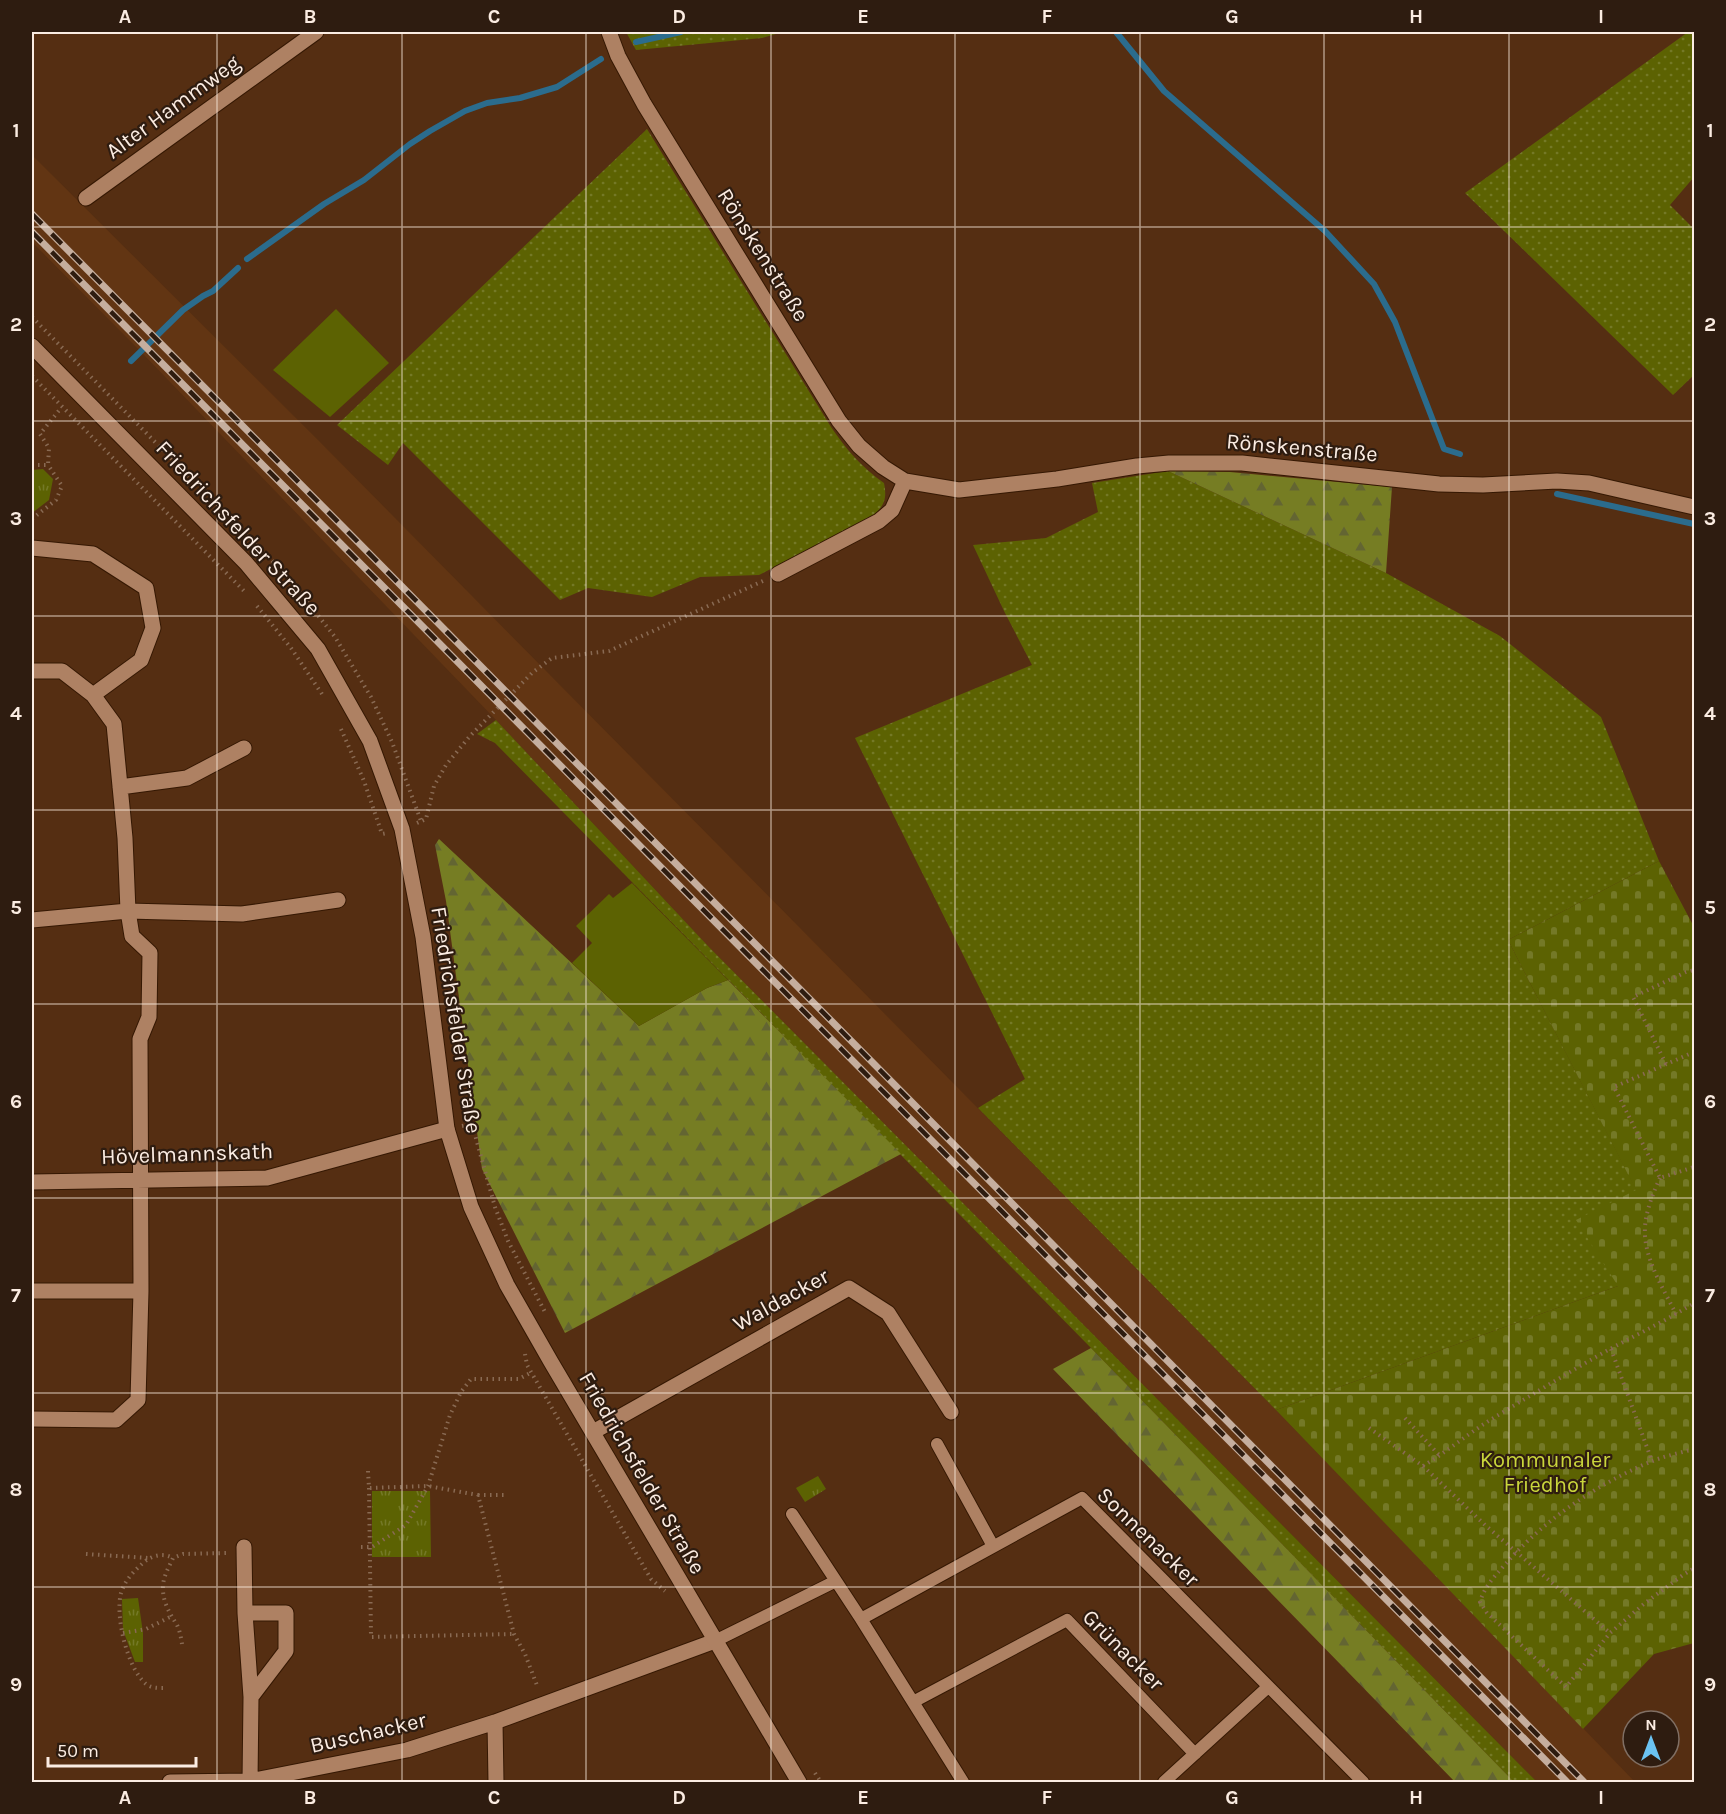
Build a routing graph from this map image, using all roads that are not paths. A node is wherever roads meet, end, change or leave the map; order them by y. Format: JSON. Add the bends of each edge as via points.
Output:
{"nodes":[{"id":1,"x":316,"y":32,"type":"edge"},
{"id":2,"x":609,"y":32,"type":"edge"},
{"id":3,"x":86,"y":198,"type":"dead end"},
{"id":4,"x":32,"y":346,"type":"edge"},
{"id":5,"x":905,"y":481,"type":"junction"},
{"id":6,"x":1695,"y":507,"type":"edge"},
{"id":7,"x":32,"y":548,"type":"edge"},
{"id":8,"x":778,"y":574,"type":"road end"},
{"id":9,"x":32,"y":671,"type":"edge"},
{"id":10,"x":93,"y":695,"type":"junction"},
{"id":11,"x":244,"y":748,"type":"dead end"},
{"id":12,"x":120,"y":787,"type":"junction"},
{"id":13,"x":338,"y":900,"type":"dead end"},
{"id":14,"x":128,"y":911,"type":"junction"},
{"id":15,"x":32,"y":920,"type":"edge"},
{"id":16,"x":447,"y":1129,"type":"junction"},
{"id":17,"x":141,"y":1180,"type":"junction"},
{"id":18,"x":32,"y":1182,"type":"edge"},
{"id":19,"x":32,"y":1291,"type":"edge"},
{"id":20,"x":141,"y":1292,"type":"junction"},
{"id":21,"x":951,"y":1412,"type":"dead end"},
{"id":22,"x":32,"y":1419,"type":"edge"},
{"id":23,"x":593,"y":1432,"type":"junction"},
{"id":24,"x":937,"y":1444,"type":"dead end"},
{"id":25,"x":792,"y":1514,"type":"dead end"},
{"id":26,"x":993,"y":1546,"type":"junction"},
{"id":27,"x":244,"y":1550,"type":"road end"},
{"id":28,"x":836,"y":1581,"type":"junction"},
{"id":29,"x":245,"y":1612,"type":"junction"},
{"id":30,"x":861,"y":1618,"type":"junction"},
{"id":31,"x":715,"y":1641,"type":"junction"},
{"id":32,"x":1268,"y":1687,"type":"junction"},
{"id":33,"x":250,"y":1697,"type":"junction"},
{"id":34,"x":913,"y":1702,"type":"junction"},
{"id":35,"x":495,"y":1722,"type":"junction"},
{"id":36,"x":1196,"y":1754,"type":"junction"},
{"id":37,"x":170,"y":1782,"type":"edge"},
{"id":38,"x":250,"y":1782,"type":"edge"},
{"id":39,"x":496,"y":1782,"type":"edge"},
{"id":40,"x":799,"y":1782,"type":"edge"},
{"id":41,"x":963,"y":1782,"type":"edge"},
{"id":42,"x":1164,"y":1782,"type":"edge"},
{"id":43,"x":1363,"y":1782,"type":"edge"}],
"edges":[{"from":1,"to":3,"type":"street","name":"Alter Hammweg"},
{"from":2,"to":5,"type":"street","name":"Rönskenstraße","via":[[644,104],[839,421],[859,446]]},
{"from":4,"to":16,"type":"street","name":"Friedrichsfelder Straße","via":[[246,563],[318,649],[370,741],[402,828],[423,937]]},
{"from":5,"to":6,"type":"street","name":"Rönskenstraße","via":[[959,490],[1148,465],[1242,463],[1439,484],[1589,483]]},
{"from":5,"to":8,"type":"street","via":[[892,510],[879,521]]},
{"from":7,"to":10,"type":"street","via":[[93,554],[146,588],[153,628],[141,660]]},
{"from":9,"to":10,"type":"street","via":[[62,671]]},
{"from":10,"to":12,"type":"street","via":[[114,724]]},
{"from":11,"to":12,"type":"street","via":[[187,778]]},
{"from":12,"to":14,"type":"street"},
{"from":13,"to":14,"type":"street","via":[[242,914]]},
{"from":14,"to":15,"type":"street"},
{"from":14,"to":17,"type":"street","via":[[132,936],[150,953],[149,1017],[140,1039]]},
{"from":16,"to":17,"type":"street","name":"Hövelmannskath","via":[[267,1178]]},
{"from":16,"to":23,"type":"street","name":"Friedrichsfelder Straße","via":[[471,1207],[507,1286]]},
{"from":17,"to":18,"type":"street","name":"Hövelmannskath"},
{"from":17,"to":20,"type":"street"},
{"from":19,"to":20,"type":"street"},
{"from":20,"to":22,"type":"street","via":[[138,1400],[116,1420]]},
{"from":21,"to":23,"type":"street","name":"Waldacker","via":[[888,1313],[849,1288]]},
{"from":23,"to":31,"type":"street","name":"Friedrichsfelder Straße"},
{"from":24,"to":26,"type":"lane"},
{"from":25,"to":28,"type":"lane"},
{"from":26,"to":30,"type":"lane","name":"Sonnenacker"},
{"from":26,"to":32,"type":"lane","name":"Sonnenacker","via":[[1082,1498]]},
{"from":27,"to":29,"type":"street"},
{"from":28,"to":30,"type":"lane"},
{"from":28,"to":31,"type":"lane"},
{"from":29,"to":33,"type":"street"},
{"from":29,"to":33,"type":"street","via":[[286,1612],[286,1651]]},
{"from":30,"to":34,"type":"lane"},
{"from":31,"to":35,"type":"street","name":"Buschacker"},
{"from":31,"to":40,"type":"street","name":"Friedrichsfelder Straße"},
{"from":32,"to":36,"type":"lane"},
{"from":32,"to":43,"type":"lane","name":"Sonnenacker"},
{"from":33,"to":38,"type":"street"},
{"from":34,"to":36,"type":"lane","name":"Grünacker","via":[[1067,1620]]},
{"from":34,"to":41,"type":"lane"},
{"from":35,"to":38,"type":"street","name":"Buschacker","via":[[406,1750]]},
{"from":35,"to":39,"type":"street"},
{"from":36,"to":42,"type":"lane"},
{"from":37,"to":38,"type":"street","name":"Buschacker"}]}
